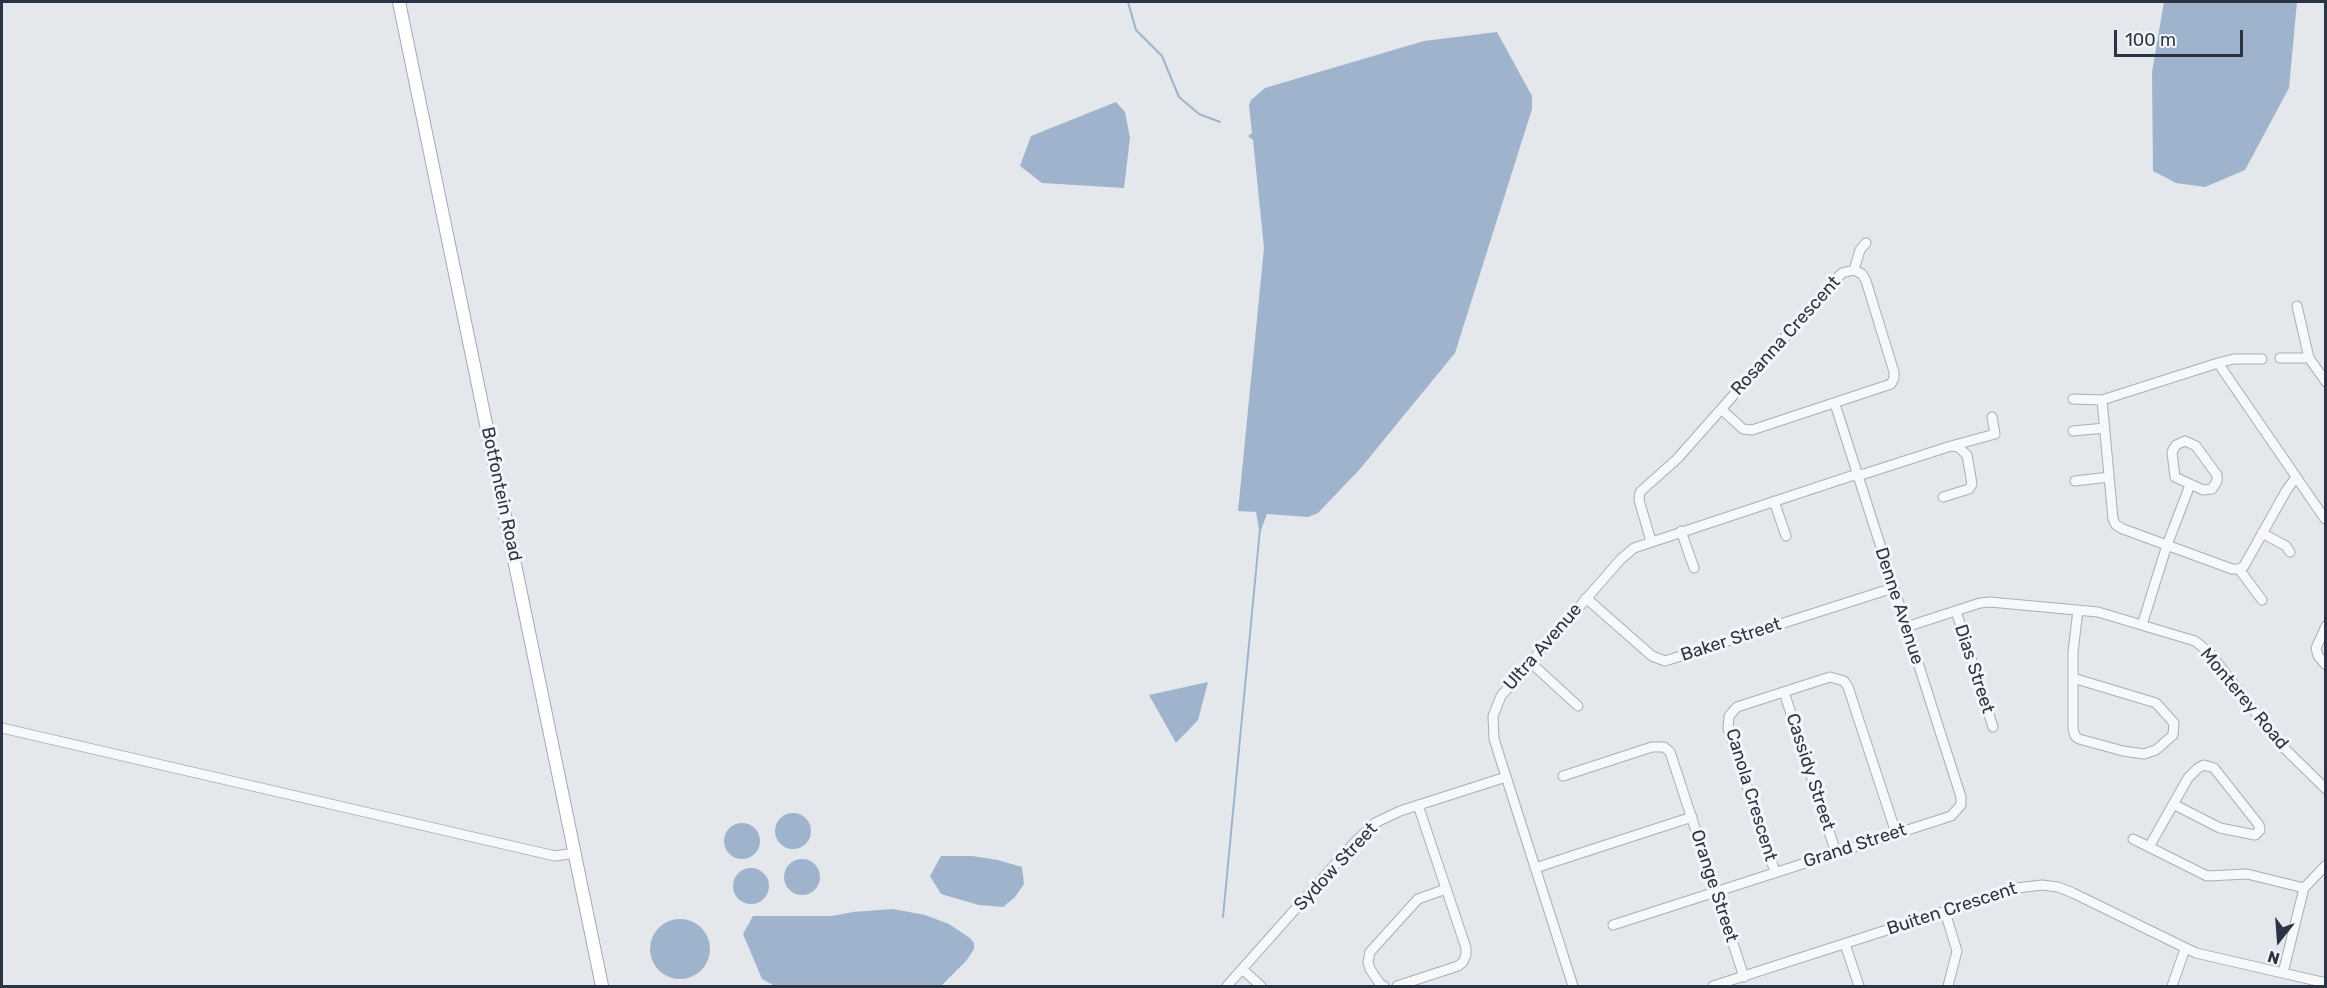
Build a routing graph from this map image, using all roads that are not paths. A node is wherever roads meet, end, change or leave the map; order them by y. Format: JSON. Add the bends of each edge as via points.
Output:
{"nodes":[{"id":1,"x":399,"y":2,"type":"edge"},
{"id":2,"x":1866,"y":243,"type":"dead end"},
{"id":3,"x":1854,"y":270,"type":"junction"},
{"id":4,"x":2297,"y":306,"type":"dead end"},
{"id":5,"x":2262,"y":358,"type":"dead end"},
{"id":6,"x":2280,"y":358,"type":"dead end"},
{"id":7,"x":2309,"y":358,"type":"junction"},
{"id":8,"x":2218,"y":363,"type":"junction"},
{"id":9,"x":2325,"y":382,"type":"edge"},
{"id":10,"x":2073,"y":399,"type":"dead end"},
{"id":11,"x":2102,"y":400,"type":"junction"},
{"id":12,"x":1835,"y":404,"type":"junction"},
{"id":13,"x":1721,"y":409,"type":"junction"},
{"id":14,"x":1992,"y":417,"type":"dead end"},
{"id":15,"x":2105,"y":428,"type":"junction"},
{"id":16,"x":2073,"y":431,"type":"dead end"},
{"id":17,"x":1951,"y":446,"type":"junction"},
{"id":18,"x":1858,"y":475,"type":"junction"},
{"id":19,"x":2109,"y":477,"type":"junction"},
{"id":20,"x":2296,"y":477,"type":"junction"},
{"id":21,"x":2075,"y":481,"type":"dead end"},
{"id":22,"x":2190,"y":485,"type":"junction"},
{"id":23,"x":1943,"y":497,"type":"dead end"},
{"id":24,"x":1774,"y":501,"type":"junction"},
{"id":25,"x":2325,"y":519,"type":"edge"},
{"id":26,"x":1681,"y":531,"type":"junction"},
{"id":27,"x":2262,"y":533,"type":"junction"},
{"id":28,"x":1786,"y":536,"type":"dead end"},
{"id":29,"x":1652,"y":541,"type":"junction"},
{"id":30,"x":2167,"y":545,"type":"junction"},
{"id":31,"x":2290,"y":552,"type":"dead end"},
{"id":32,"x":1694,"y":568,"type":"dead end"},
{"id":33,"x":2239,"y":569,"type":"junction"},
{"id":34,"x":1893,"y":588,"type":"junction"},
{"id":35,"x":1586,"y":598,"type":"junction"},
{"id":36,"x":2262,"y":600,"type":"dead end"},
{"id":37,"x":2078,"y":610,"type":"junction"},
{"id":38,"x":1956,"y":611,"type":"junction"},
{"id":39,"x":2142,"y":625,"type":"junction"},
{"id":40,"x":2325,"y":626,"type":"edge"},
{"id":41,"x":1906,"y":627,"type":"junction"},
{"id":42,"x":1530,"y":662,"type":"junction"},
{"id":43,"x":2325,"y":665,"type":"edge"},
{"id":44,"x":2073,"y":678,"type":"junction"},
{"id":45,"x":1784,"y":692,"type":"junction"},
{"id":46,"x":1578,"y":706,"type":"dead end"},
{"id":47,"x":1993,"y":727,"type":"dead end"},
{"id":48,"x":2,"y":728,"type":"edge"},
{"id":49,"x":1563,"y":776,"type":"dead end"},
{"id":50,"x":1506,"y":777,"type":"junction"},
{"id":51,"x":2325,"y":789,"type":"edge"},
{"id":52,"x":2173,"y":804,"type":"junction"},
{"id":53,"x":1418,"y":805,"type":"junction"},
{"id":54,"x":1959,"y":809,"type":"joint"},
{"id":55,"x":1692,"y":817,"type":"junction"},
{"id":56,"x":1896,"y":833,"type":"junction"},
{"id":57,"x":2133,"y":839,"type":"dead end"},
{"id":58,"x":2149,"y":847,"type":"junction"},
{"id":59,"x":575,"y":853,"type":"junction"},
{"id":60,"x":1836,"y":853,"type":"junction"},
{"id":61,"x":2325,"y":865,"type":"edge"},
{"id":62,"x":1535,"y":868,"type":"junction"},
{"id":63,"x":1775,"y":872,"type":"junction"},
{"id":64,"x":2304,"y":888,"type":"junction"},
{"id":65,"x":1446,"y":889,"type":"junction"},
{"id":66,"x":1716,"y":892,"type":"junction"},
{"id":67,"x":1945,"y":912,"type":"junction"},
{"id":68,"x":1613,"y":925,"type":"dead end"},
{"id":69,"x":1845,"y":944,"type":"junction"},
{"id":70,"x":2186,"y":949,"type":"junction"},
{"id":71,"x":1242,"y":969,"type":"junction"},
{"id":72,"x":2283,"y":973,"type":"junction"},
{"id":73,"x":1744,"y":976,"type":"junction"},
{"id":74,"x":2325,"y":983,"type":"edge"},
{"id":75,"x":602,"y":987,"type":"edge"},
{"id":76,"x":1227,"y":987,"type":"edge"},
{"id":77,"x":1261,"y":987,"type":"edge"},
{"id":78,"x":1384,"y":987,"type":"edge"},
{"id":79,"x":1397,"y":987,"type":"edge"},
{"id":80,"x":1574,"y":987,"type":"edge"},
{"id":81,"x":1713,"y":987,"type":"edge"},
{"id":82,"x":1859,"y":987,"type":"edge"},
{"id":83,"x":1948,"y":987,"type":"edge"},
{"id":84,"x":2172,"y":987,"type":"edge"}],
"edges":[{"from":1,"to":59,"type":"main road","name":"Botfontein Road"},
{"from":2,"to":3,"type":"street","name":"Rosanna Crescent"},
{"from":3,"to":12,"type":"street","name":"Rosanna Crescent","via":[[1866,281],[1894,378],[1888,386]]},
{"from":3,"to":13,"type":"street","name":"Rosanna Crescent","via":[[1842,273]]},
{"from":4,"to":7,"type":"street"},
{"from":5,"to":8,"type":"street"},
{"from":6,"to":7,"type":"street"},
{"from":7,"to":9,"type":"street"},
{"from":8,"to":11,"type":"street"},
{"from":8,"to":20,"type":"street"},
{"from":10,"to":11,"type":"street"},
{"from":11,"to":15,"type":"street"},
{"from":12,"to":13,"type":"street","name":"Rosanna Crescent","via":[[1749,430]]},
{"from":12,"to":18,"type":"street","name":"Denne Avenue"},
{"from":13,"to":29,"type":"street","name":"Rosanna Crescent","via":[[1677,459],[1640,492],[1638,500]]},
{"from":14,"to":17,"type":"street","name":"Ultra Avenue","via":[[1995,434]]},
{"from":15,"to":16,"type":"street"},
{"from":15,"to":19,"type":"street"},
{"from":17,"to":18,"type":"street","name":"Ultra Avenue"},
{"from":17,"to":23,"type":"street","via":[[1967,455],[1972,484]]},
{"from":18,"to":24,"type":"street","name":"Ultra Avenue"},
{"from":18,"to":34,"type":"street","name":"Denne Avenue"},
{"from":19,"to":21,"type":"street"},
{"from":19,"to":30,"type":"street","via":[[2116,525]]},
{"from":20,"to":25,"type":"street"},
{"from":20,"to":27,"type":"street"},
{"from":22,"to":22,"type":"street","via":[[2209,490],[2217,478],[2196,446],[2185,441],[2173,450],[2174,473]]},
{"from":22,"to":30,"type":"street"},
{"from":24,"to":26,"type":"street","name":"Ultra Avenue"},
{"from":24,"to":28,"type":"street"},
{"from":26,"to":29,"type":"street","name":"Ultra Avenue"},
{"from":26,"to":32,"type":"street"},
{"from":27,"to":31,"type":"street"},
{"from":27,"to":33,"type":"street"},
{"from":29,"to":35,"type":"street","name":"Ultra Avenue","via":[[1625,554]]},
{"from":30,"to":33,"type":"street"},
{"from":30,"to":39,"type":"street"},
{"from":33,"to":36,"type":"street"},
{"from":34,"to":35,"type":"street","name":"Baker Street","via":[[1665,661],[1655,658]]},
{"from":34,"to":41,"type":"street","name":"Denne Avenue"},
{"from":35,"to":42,"type":"street","name":"Ultra Avenue"},
{"from":37,"to":38,"type":"street","name":"Monterey Road","via":[[1990,602]]},
{"from":37,"to":39,"type":"street","name":"Monterey Road","via":[[2106,613]]},
{"from":37,"to":44,"type":"street"},
{"from":38,"to":41,"type":"street","name":"Monterey Road"},
{"from":38,"to":47,"type":"street","name":"Dias Street"},
{"from":39,"to":51,"type":"street","name":"Monterey Road","via":[[2195,641],[2206,649],[2279,743]]},
{"from":40,"to":43,"type":"street","via":[[2316,648]]},
{"from":41,"to":54,"type":"street","name":"Denne Avenue","via":[[1961,797]]},
{"from":42,"to":46,"type":"street"},
{"from":42,"to":50,"type":"street","name":"Ultra Avenue","via":[[1501,696],[1493,716],[1494,739]]},
{"from":44,"to":44,"type":"street","via":[[2073,729],[2079,740],[2144,754],[2156,750],[2173,735],[2174,723],[2156,703]]},
{"from":45,"to":56,"type":"street","name":"Canola Crescent","via":[[1830,677],[1846,684]]},
{"from":45,"to":60,"type":"street","name":"Cassidy Street"},
{"from":45,"to":63,"type":"street","name":"Canola Crescent","via":[[1737,707],[1728,720]]},
{"from":48,"to":59,"type":"street","via":[[555,856]]},
{"from":49,"to":55,"type":"street","via":[[1653,747],[1664,747],[1672,755]]},
{"from":50,"to":53,"type":"street","name":"Sydow Street"},
{"from":50,"to":62,"type":"street","name":"Ultra Avenue"},
{"from":52,"to":52,"type":"street","via":[[2188,778],[2208,765],[2260,830],[2252,834],[2220,828]]},
{"from":52,"to":58,"type":"street"},
{"from":53,"to":65,"type":"street"},
{"from":53,"to":71,"type":"street","name":"Sydow Street","via":[[1382,818],[1366,830]]},
{"from":54,"to":56,"type":"street","name":"Grand Street","via":[[1951,816]]},
{"from":55,"to":62,"type":"street","name":"Orange Street"},
{"from":55,"to":66,"type":"street","name":"Orange Street"},
{"from":56,"to":60,"type":"street","name":"Grand Street"},
{"from":57,"to":58,"type":"street"},
{"from":58,"to":64,"type":"street","via":[[2207,876],[2247,874]]},
{"from":59,"to":75,"type":"main road","name":"Botfontein Road"},
{"from":60,"to":63,"type":"street","name":"Grand Street"},
{"from":61,"to":64,"type":"street"},
{"from":62,"to":80,"type":"street","name":"Ultra Avenue"},
{"from":63,"to":66,"type":"street","name":"Grand Street"},
{"from":64,"to":72,"type":"street"},
{"from":65,"to":78,"type":"street","via":[[1418,899],[1370,952],[1370,969]]},
{"from":65,"to":79,"type":"street","via":[[1466,948],[1465,959],[1458,966]]},
{"from":66,"to":68,"type":"street","name":"Grand Street"},
{"from":66,"to":73,"type":"street","name":"Orange Street"},
{"from":67,"to":69,"type":"street","name":"Buiten Crescent"},
{"from":67,"to":70,"type":"street","name":"Buiten Crescent","via":[[2017,888],[2050,886],[2073,893]]},
{"from":67,"to":83,"type":"street","via":[[1957,951]]},
{"from":69,"to":73,"type":"street","name":"Buiten Crescent"},
{"from":69,"to":82,"type":"street"},
{"from":70,"to":72,"type":"street","name":"Buiten Crescent"},
{"from":70,"to":84,"type":"street"},
{"from":71,"to":76,"type":"street","name":"Sydow Street"},
{"from":71,"to":77,"type":"street"},
{"from":72,"to":74,"type":"street","name":"Buiten Crescent"},
{"from":73,"to":81,"type":"street","name":"Buiten Crescent"}]}
